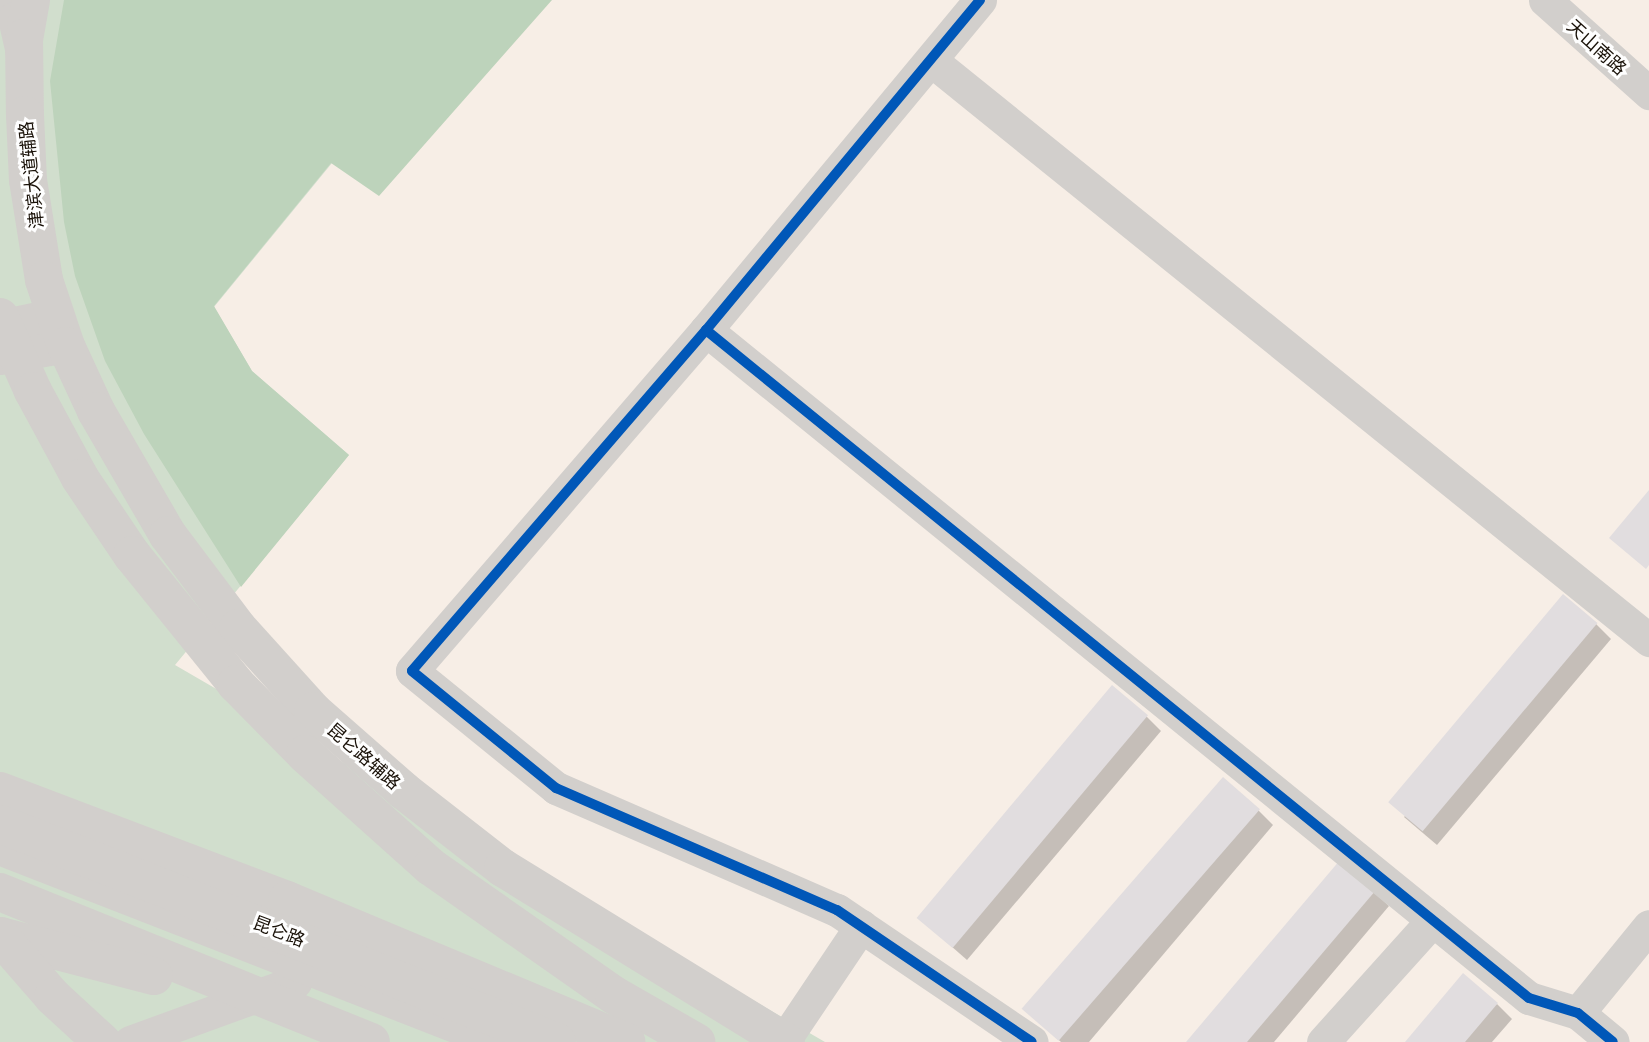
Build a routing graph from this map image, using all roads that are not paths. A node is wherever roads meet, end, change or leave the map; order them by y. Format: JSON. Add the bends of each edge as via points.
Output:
{"nodes":[{"id":1,"x":30,"y":0,"type":"edge"},
{"id":2,"x":980,"y":0,"type":"edge"},
{"id":3,"x":1545,"y":0,"type":"edge"},
{"id":4,"x":0,"y":2,"type":"edge"},
{"id":5,"x":24,"y":61,"type":"junction"},
{"id":6,"x":932,"y":61,"type":"junction"},
{"id":7,"x":1649,"y":93,"type":"edge"},
{"id":8,"x":0,"y":317,"type":"edge"},
{"id":9,"x":0,"y":326,"type":"edge"},
{"id":10,"x":61,"y":330,"type":"junction"},
{"id":11,"x":706,"y":330,"type":"junction"},
{"id":12,"x":0,"y":358,"type":"edge"},
{"id":13,"x":1649,"y":640,"type":"edge"},
{"id":14,"x":0,"y":791,"type":"edge"},
{"id":15,"x":0,"y":824,"type":"edge"},
{"id":16,"x":0,"y":846,"type":"edge"},
{"id":17,"x":0,"y":866,"type":"edge"},
{"id":18,"x":0,"y":892,"type":"edge"},
{"id":19,"x":1433,"y":920,"type":"junction"},
{"id":20,"x":861,"y":926,"type":"junction"},
{"id":21,"x":1649,"y":926,"type":"edge"},
{"id":22,"x":0,"y":936,"type":"edge"},
{"id":23,"x":295,"y":982,"type":"junction"},
{"id":24,"x":1578,"y":1013,"type":"junction"},
{"id":25,"x":102,"y":1042,"type":"edge"},
{"id":26,"x":130,"y":1042,"type":"edge"},
{"id":27,"x":361,"y":1042,"type":"edge"},
{"id":28,"x":371,"y":1042,"type":"edge"},
{"id":29,"x":447,"y":1042,"type":"edge"},
{"id":30,"x":502,"y":1042,"type":"edge"},
{"id":31,"x":557,"y":1042,"type":"edge"},
{"id":32,"x":626,"y":1042,"type":"edge"},
{"id":33,"x":696,"y":1042,"type":"edge"},
{"id":34,"x":784,"y":1042,"type":"edge"},
{"id":35,"x":1031,"y":1042,"type":"edge"},
{"id":36,"x":1323,"y":1042,"type":"edge"},
{"id":37,"x":1613,"y":1042,"type":"edge"}],
"edges":[{"from":1,"to":5,"type":"main road","name":"津滨大道辅路"},
{"from":2,"to":6,"type":"street"},
{"from":3,"to":7,"type":"street","name":"天山南路"},
{"from":4,"to":5,"type":"street","via":[[14,18]]},
{"from":5,"to":10,"type":"main road","name":"津滨大道辅路","via":[[28,180],[44,279]]},
{"from":6,"to":11,"type":"street"},
{"from":6,"to":13,"type":"street"},
{"from":8,"to":33,"type":"main road","via":[[80,478],[132,555],[236,684],[305,754],[431,867],[614,995]]},
{"from":9,"to":10,"type":"street"},
{"from":10,"to":12,"type":"street"},
{"from":10,"to":34,"type":"main road","name":"昆仑路辅路","via":[[96,411],[168,536],[238,628],[313,711],[503,868]]},
{"from":11,"to":19,"type":"street"},
{"from":11,"to":20,"type":"street","via":[[412,671],[556,788],[836,910]]},
{"from":14,"to":32,"type":"main road","via":[[287,900]]},
{"from":15,"to":31,"type":"main road","name":"昆仑路"},
{"from":16,"to":30,"type":"main road"},
{"from":17,"to":23,"type":"main road"},
{"from":18,"to":28,"type":"main road"},
{"from":19,"to":24,"type":"street","via":[[1529,998]]},
{"from":19,"to":36,"type":"street"},
{"from":20,"to":34,"type":"street"},
{"from":20,"to":35,"type":"street"},
{"from":21,"to":24,"type":"street"},
{"from":22,"to":25,"type":"main road","via":[[52,997]]},
{"from":22,"to":27,"type":"main road","via":[[215,993]]},
{"from":23,"to":26,"type":"street"},
{"from":23,"to":29,"type":"main road"},
{"from":24,"to":37,"type":"street"}]}
